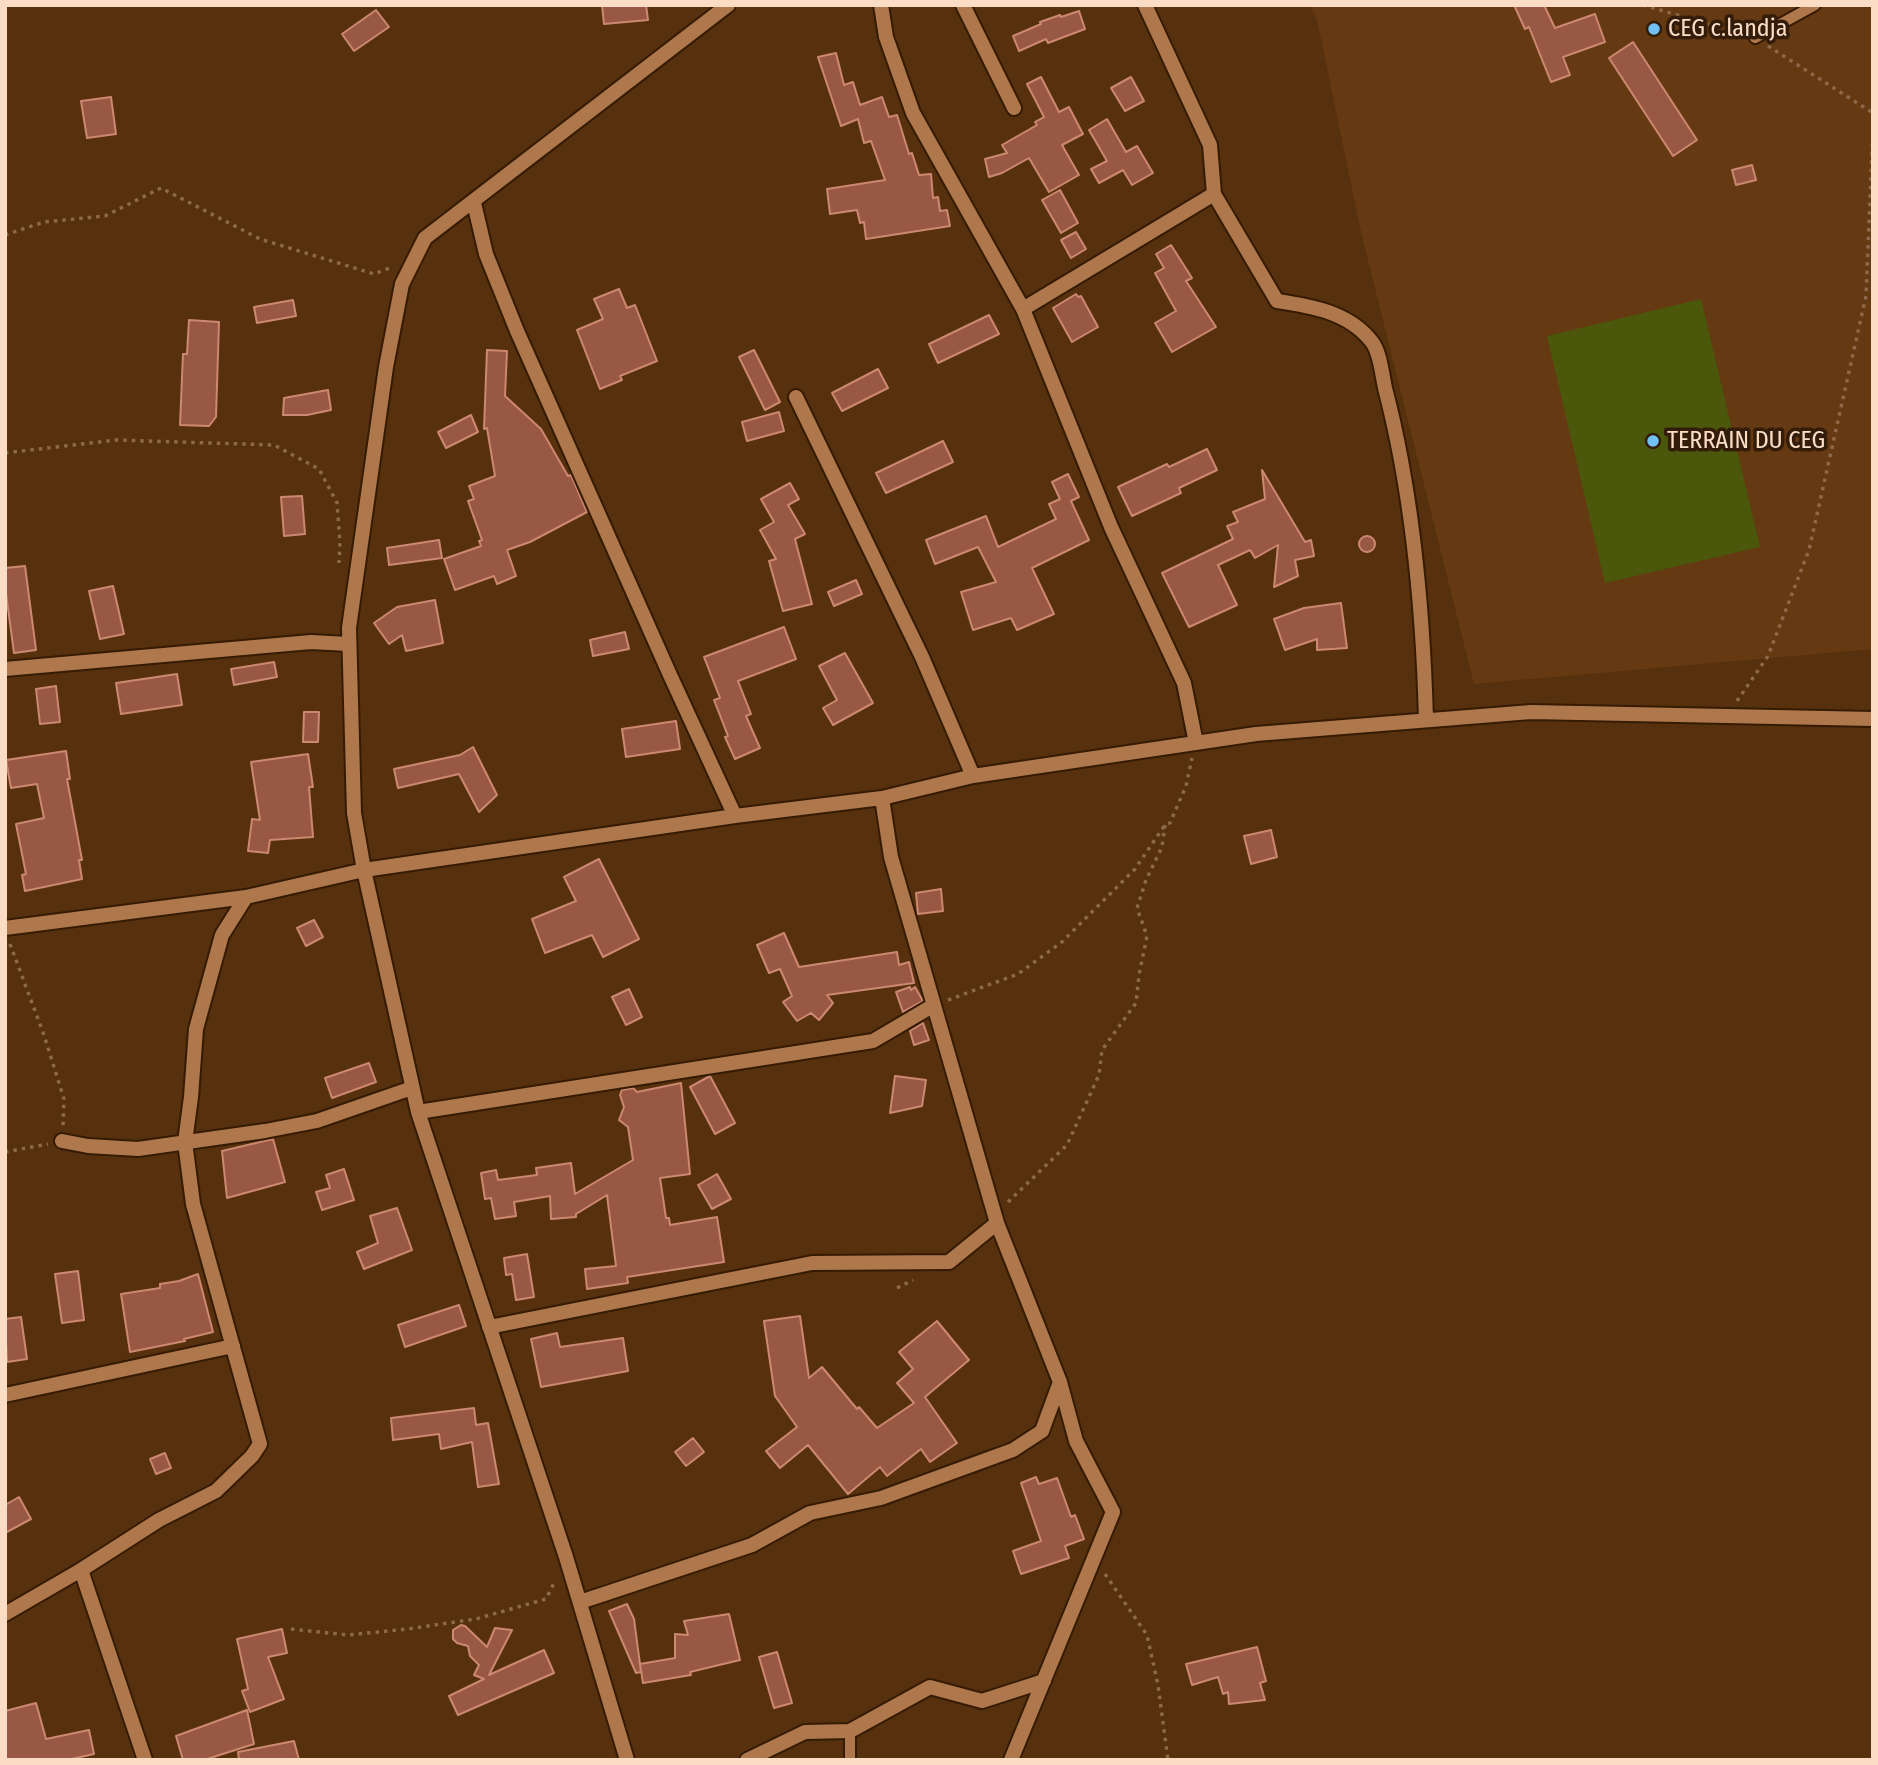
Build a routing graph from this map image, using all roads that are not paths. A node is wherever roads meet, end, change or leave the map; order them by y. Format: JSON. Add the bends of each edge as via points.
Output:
{"nodes":[{"id":1,"x":728,"y":5,"type":"edge"},
{"id":2,"x":881,"y":5,"type":"edge"},
{"id":3,"x":963,"y":5,"type":"edge"},
{"id":4,"x":1146,"y":5,"type":"edge"},
{"id":5,"x":1815,"y":5,"type":"edge"},
{"id":6,"x":1755,"y":38,"type":"road end"},
{"id":7,"x":1014,"y":108,"type":"dead end"},
{"id":8,"x":1214,"y":194,"type":"junction"},
{"id":9,"x":474,"y":203,"type":"junction"},
{"id":10,"x":1023,"y":309,"type":"junction"},
{"id":11,"x":796,"y":397,"type":"dead end"},
{"id":12,"x":348,"y":644,"type":"junction"},
{"id":13,"x":5,"y":669,"type":"edge"},
{"id":14,"x":1873,"y":719,"type":"edge"},
{"id":15,"x":1426,"y":720,"type":"junction"},
{"id":16,"x":1196,"y":743,"type":"junction"},
{"id":17,"x":973,"y":776,"type":"junction"},
{"id":18,"x":882,"y":798,"type":"junction"},
{"id":19,"x":735,"y":816,"type":"junction"},
{"id":20,"x":363,"y":870,"type":"junction"},
{"id":21,"x":246,"y":897,"type":"junction"},
{"id":22,"x":7,"y":935,"type":"edge"},
{"id":23,"x":934,"y":1005,"type":"junction"},
{"id":24,"x":412,"y":1088,"type":"junction"},
{"id":25,"x":418,"y":1112,"type":"junction"},
{"id":26,"x":62,"y":1141,"type":"road end"},
{"id":27,"x":185,"y":1142,"type":"junction"},
{"id":28,"x":996,"y":1219,"type":"junction"},
{"id":29,"x":489,"y":1327,"type":"junction"},
{"id":30,"x":233,"y":1346,"type":"junction"},
{"id":31,"x":1060,"y":1382,"type":"junction"},
{"id":32,"x":5,"y":1395,"type":"edge"},
{"id":33,"x":81,"y":1570,"type":"junction"},
{"id":34,"x":580,"y":1602,"type":"junction"},
{"id":35,"x":5,"y":1614,"type":"edge"},
{"id":36,"x":1044,"y":1681,"type":"junction"},
{"id":37,"x":850,"y":1731,"type":"junction"},
{"id":38,"x":145,"y":1760,"type":"edge"},
{"id":39,"x":627,"y":1760,"type":"edge"},
{"id":40,"x":747,"y":1760,"type":"edge"},
{"id":41,"x":850,"y":1760,"type":"edge"},
{"id":42,"x":1011,"y":1760,"type":"edge"}],
"edges":[{"from":1,"to":9,"type":"street"},
{"from":2,"to":10,"type":"street","via":[[886,37],[913,113]]},
{"from":3,"to":7,"type":"street"},
{"from":4,"to":8,"type":"street","via":[[1210,145]]},
{"from":5,"to":6,"type":"lane"},
{"from":8,"to":10,"type":"street"},
{"from":8,"to":15,"type":"street","via":[[1277,301],[1315,306],[1350,322],[1373,343],[1402,464],[1423,633]]},
{"from":9,"to":12,"type":"street","via":[[425,239],[402,284],[386,367]]},
{"from":9,"to":19,"type":"street","via":[[486,254],[517,331]]},
{"from":10,"to":16,"type":"street","via":[[1111,527],[1184,683]]},
{"from":11,"to":17,"type":"street","via":[[922,657]]},
{"from":12,"to":13,"type":"street","via":[[311,642]]},
{"from":12,"to":20,"type":"street","via":[[354,813]]},
{"from":14,"to":15,"type":"street","via":[[1531,712]]},
{"from":15,"to":16,"type":"street"},
{"from":16,"to":17,"type":"street"},
{"from":17,"to":18,"type":"street"},
{"from":18,"to":19,"type":"street"},
{"from":18,"to":23,"type":"street","via":[[891,858]]},
{"from":19,"to":20,"type":"street"},
{"from":20,"to":21,"type":"street"},
{"from":20,"to":24,"type":"street"},
{"from":21,"to":22,"type":"street"},
{"from":21,"to":27,"type":"street","via":[[222,935],[196,1029]]},
{"from":23,"to":25,"type":"street","via":[[873,1041]]},
{"from":23,"to":28,"type":"street"},
{"from":24,"to":25,"type":"street"},
{"from":24,"to":27,"type":"street","via":[[317,1121]]},
{"from":25,"to":29,"type":"street"},
{"from":26,"to":27,"type":"street","via":[[138,1149]]},
{"from":27,"to":30,"type":"street","via":[[193,1203]]},
{"from":28,"to":29,"type":"street","via":[[949,1262],[812,1263]]},
{"from":28,"to":31,"type":"street"},
{"from":29,"to":34,"type":"street"},
{"from":30,"to":32,"type":"street"},
{"from":30,"to":33,"type":"street","via":[[260,1444],[216,1491],[159,1520]]},
{"from":31,"to":34,"type":"street","via":[[1042,1431],[1013,1450],[881,1497],[810,1513],[752,1545]]},
{"from":31,"to":36,"type":"street","via":[[1076,1441],[1113,1512]]},
{"from":33,"to":35,"type":"street"},
{"from":33,"to":38,"type":"street"},
{"from":34,"to":39,"type":"street"},
{"from":36,"to":37,"type":"street","via":[[982,1701],[930,1687]]},
{"from":36,"to":42,"type":"street"},
{"from":37,"to":40,"type":"street","via":[[805,1731]]},
{"from":37,"to":41,"type":"lane"}]}
